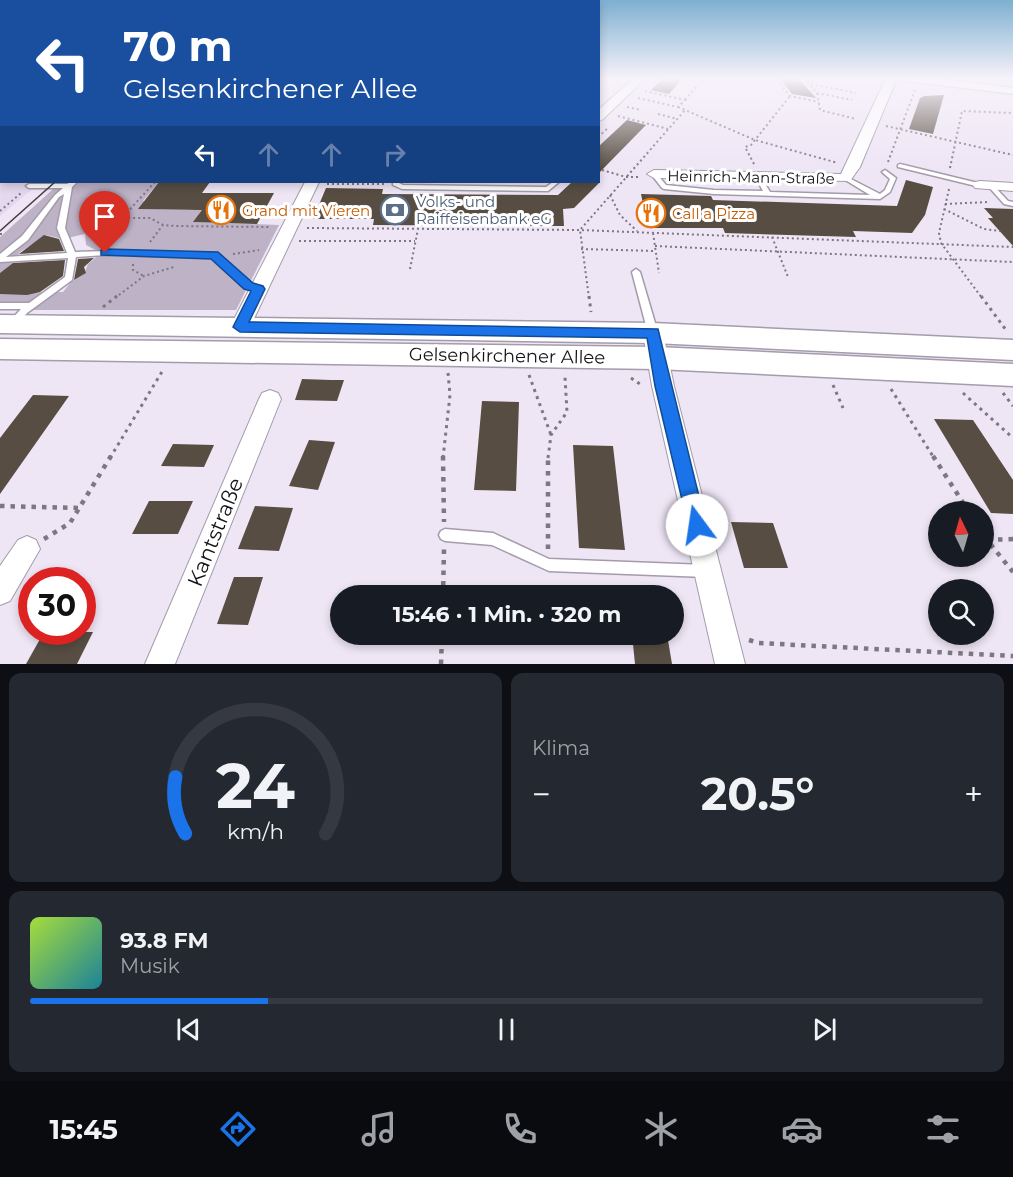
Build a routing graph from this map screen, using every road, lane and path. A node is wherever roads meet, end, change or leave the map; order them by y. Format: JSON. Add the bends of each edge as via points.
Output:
{"nodes":[{"id":1,"x":686,"y":109,"type":"joint"},
{"id":2,"x":779,"y":109,"type":"edge"},
{"id":3,"x":820,"y":109,"type":"edge"},
{"id":4,"x":879,"y":109,"type":"edge"},
{"id":5,"x":907,"y":109,"type":"edge"},
{"id":6,"x":1013,"y":113,"type":"edge"},
{"id":7,"x":658,"y":114,"type":"dead end"},
{"id":8,"x":604,"y":116,"type":"edge"},
{"id":9,"x":677,"y":119,"type":"junction"},
{"id":10,"x":873,"y":123,"type":"junction"},
{"id":11,"x":668,"y":129,"type":"junction"},
{"id":12,"x":899,"y":129,"type":"junction"},
{"id":13,"x":755,"y":140,"type":"junction"},
{"id":14,"x":955,"y":142,"type":"junction"},
{"id":15,"x":1013,"y":155,"type":"edge"},
{"id":16,"x":900,"y":166,"type":"dead end"},
{"id":17,"x":602,"y":170,"type":"dead end"},
{"id":18,"x":885,"y":172,"type":"joint"},
{"id":19,"x":849,"y":173,"type":"junction"},
{"id":20,"x":655,"y":176,"type":"junction"},
{"id":21,"x":709,"y":176,"type":"junction"},
{"id":22,"x":626,"y":177,"type":"junction"},
{"id":23,"x":759,"y":177,"type":"junction"},
{"id":24,"x":948,"y":178,"type":"junction"},
{"id":25,"x":153,"y":183,"type":"edge"},
{"id":26,"x":315,"y":183,"type":"edge"},
{"id":27,"x":396,"y":183,"type":"edge"},
{"id":28,"x":555,"y":183,"type":"edge"},
{"id":29,"x":72,"y":184,"type":"edge"},
{"id":30,"x":985,"y":185,"type":"junction"},
{"id":31,"x":29,"y":186,"type":"joint"},
{"id":32,"x":1013,"y":187,"type":"edge"},
{"id":33,"x":714,"y":192,"type":"junction"},
{"id":34,"x":768,"y":194,"type":"junction"},
{"id":35,"x":610,"y":195,"type":"junction"},
{"id":36,"x":880,"y":197,"type":"junction"},
{"id":37,"x":1004,"y":201,"type":"junction"},
{"id":38,"x":945,"y":204,"type":"junction"},
{"id":39,"x":1013,"y":204,"type":"edge"},
{"id":40,"x":944,"y":209,"type":"junction"},
{"id":41,"x":0,"y":211,"type":"edge"},
{"id":42,"x":163,"y":225,"type":"junction"},
{"id":43,"x":418,"y":229,"type":"junction"},
{"id":44,"x":579,"y":230,"type":"junction"},
{"id":45,"x":1000,"y":231,"type":"dead end"},
{"id":46,"x":638,"y":232,"type":"junction"},
{"id":47,"x":652,"y":233,"type":"junction"},
{"id":48,"x":0,"y":234,"type":"edge"},
{"id":49,"x":5,"y":234,"type":"dead end"},
{"id":50,"x":285,"y":234,"type":"junction"},
{"id":51,"x":772,"y":237,"type":"junction"},
{"id":52,"x":415,"y":241,"type":"junction"},
{"id":53,"x":940,"y":243,"type":"junction"},
{"id":54,"x":655,"y":246,"type":"junction"},
{"id":55,"x":1013,"y":247,"type":"edge"},
{"id":56,"x":581,"y":249,"type":"junction"},
{"id":57,"x":777,"y":250,"type":"junction"},
{"id":58,"x":655,"y":251,"type":"junction"},
{"id":59,"x":141,"y":254,"type":"junction"},
{"id":60,"x":72,"y":255,"type":"junction"},
{"id":61,"x":216,"y":258,"type":"junction"},
{"id":62,"x":952,"y":258,"type":"junction"},
{"id":63,"x":0,"y":259,"type":"edge"},
{"id":64,"x":1013,"y":262,"type":"edge"},
{"id":65,"x":179,"y":265,"type":"dead end"},
{"id":66,"x":411,"y":269,"type":"dead end"},
{"id":67,"x":636,"y":272,"type":"dead end"},
{"id":68,"x":659,"y":273,"type":"dead end"},
{"id":69,"x":789,"y":277,"type":"dead end"},
{"id":70,"x":258,"y":289,"type":"junction"},
{"id":71,"x":32,"y":306,"type":"junction"},
{"id":72,"x":96,"y":312,"type":"dead end"},
{"id":73,"x":4,"y":318,"type":"edge"},
{"id":74,"x":592,"y":320,"type":"dead end"},
{"id":75,"x":240,"y":327,"type":"junction"},
{"id":76,"x":1010,"y":340,"type":"edge"},
{"id":77,"x":655,"y":345,"type":"junction"},
{"id":78,"x":0,"y":350,"type":"edge"},
{"id":79,"x":163,"y":370,"type":"dead end"},
{"id":80,"x":448,"y":373,"type":"dead end"},
{"id":81,"x":528,"y":374,"type":"dead end"},
{"id":82,"x":565,"y":375,"type":"dead end"},
{"id":83,"x":832,"y":383,"type":"dead end"},
{"id":84,"x":1008,"y":384,"type":"edge"},
{"id":85,"x":890,"y":386,"type":"dead end"},
{"id":86,"x":960,"y":390,"type":"dead end"},
{"id":87,"x":270,"y":399,"type":"dead end"},
{"id":88,"x":1013,"y":406,"type":"edge"},
{"id":89,"x":843,"y":408,"type":"dead end"},
{"id":90,"x":551,"y":435,"type":"junction"},
{"id":91,"x":1013,"y":438,"type":"edge"},
{"id":92,"x":962,"y":501,"type":"edge"},
{"id":93,"x":0,"y":506,"type":"edge"},
{"id":94,"x":79,"y":508,"type":"junction"},
{"id":95,"x":445,"y":535,"type":"junction"},
{"id":96,"x":994,"y":539,"type":"edge"},
{"id":97,"x":1013,"y":539,"type":"edge"},
{"id":98,"x":27,"y":549,"type":"joint"},
{"id":99,"x":994,"y":550,"type":"edge"},
{"id":100,"x":549,"y":565,"type":"junction"},
{"id":101,"x":708,"y":571,"type":"junction"},
{"id":102,"x":1013,"y":572,"type":"edge"},
{"id":103,"x":443,"y":585,"type":"edge"},
{"id":104,"x":0,"y":591,"type":"edge"},
{"id":105,"x":742,"y":633,"type":"dead end"},
{"id":106,"x":442,"y":645,"type":"edge"},
{"id":107,"x":1013,"y":656,"type":"edge"},
{"id":108,"x":160,"y":664,"type":"edge"},
{"id":109,"x":441,"y":664,"type":"edge"},
{"id":110,"x":730,"y":664,"type":"edge"}],
"edges":[{"from":1,"to":9,"type":"path"},
{"from":1,"to":13,"type":"path"},
{"from":2,"to":13,"type":"path"},
{"from":3,"to":10,"type":"path"},
{"from":4,"to":10,"type":"street","name":"Heinrich-Mann-Straße"},
{"from":5,"to":12,"type":"path"},
{"from":6,"to":14,"type":"path","via":[[962,111]]},
{"from":7,"to":9,"type":"path"},
{"from":8,"to":11,"type":"path"},
{"from":9,"to":11,"type":"path"},
{"from":10,"to":12,"type":"path"},
{"from":10,"to":19,"type":"street","name":"Heinrich-Mann-Straße"},
{"from":11,"to":22,"type":"path"},
{"from":12,"to":14,"type":"path"},
{"from":12,"to":18,"type":"path"},
{"from":13,"to":19,"type":"path"},
{"from":13,"to":23,"type":"path","via":[[745,147]]},
{"from":14,"to":15,"type":"path"},
{"from":14,"to":24,"type":"path"},
{"from":16,"to":24,"type":"lane"},
{"from":17,"to":22,"type":"path"},
{"from":18,"to":36,"type":"lane","via":[[893,178],[888,191]]},
{"from":19,"to":23,"type":"street","name":"Heinrich-Mann-Straße"},
{"from":19,"to":36,"type":"lane"},
{"from":20,"to":21,"type":"street","name":"Heinrich-Mann-Straße"},
{"from":20,"to":22,"type":"path"},
{"from":20,"to":33,"type":"lane","via":[[664,187]]},
{"from":21,"to":23,"type":"street","name":"Heinrich-Mann-Straße"},
{"from":21,"to":33,"type":"lane"},
{"from":22,"to":35,"type":"path"},
{"from":23,"to":34,"type":"lane"},
{"from":24,"to":30,"type":"lane"},
{"from":24,"to":38,"type":"path"},
{"from":25,"to":42,"type":"path","via":[[123,218],[150,218]]},
{"from":26,"to":27,"type":"path"},
{"from":26,"to":50,"type":"street"},
{"from":27,"to":28,"type":"lane","via":[[402,187],[548,189]]},
{"from":29,"to":31,"type":"lane"},
{"from":29,"to":60,"type":"lane","via":[[61,228]]},
{"from":29,"to":63,"type":"lane","via":[[57,196],[25,238]]},
{"from":30,"to":32,"type":"street"},
{"from":30,"to":37,"type":"lane"},
{"from":31,"to":41,"type":"path"},
{"from":33,"to":34,"type":"lane"},
{"from":34,"to":36,"type":"lane"},
{"from":35,"to":44,"type":"path"},
{"from":35,"to":46,"type":"path","via":[[620,216]]},
{"from":37,"to":38,"type":"path"},
{"from":37,"to":39,"type":"lane"},
{"from":38,"to":40,"type":"path"},
{"from":40,"to":45,"type":"path","via":[[984,229]]},
{"from":40,"to":53,"type":"path"},
{"from":42,"to":50,"type":"path"},
{"from":42,"to":59,"type":"path"},
{"from":43,"to":44,"type":"path"},
{"from":43,"to":50,"type":"path"},
{"from":43,"to":52,"type":"path"},
{"from":44,"to":46,"type":"path"},
{"from":44,"to":56,"type":"path"},
{"from":46,"to":47,"type":"path"},
{"from":47,"to":51,"type":"path"},
{"from":47,"to":54,"type":"path"},
{"from":48,"to":49,"type":"path"},
{"from":50,"to":52,"type":"path"},
{"from":50,"to":61,"type":"path","via":[[270,248]]},
{"from":50,"to":70,"type":"street"},
{"from":51,"to":53,"type":"path"},
{"from":51,"to":57,"type":"path"},
{"from":52,"to":66,"type":"path"},
{"from":53,"to":55,"type":"path"},
{"from":53,"to":62,"type":"path"},
{"from":54,"to":57,"type":"path"},
{"from":54,"to":58,"type":"path"},
{"from":56,"to":58,"type":"path"},
{"from":56,"to":74,"type":"path"},
{"from":57,"to":62,"type":"path"},
{"from":57,"to":69,"type":"path"},
{"from":58,"to":68,"type":"path"},
{"from":59,"to":60,"type":"lane"},
{"from":59,"to":61,"type":"lane"},
{"from":60,"to":63,"type":"lane"},
{"from":60,"to":71,"type":"lane","via":[[69,278]]},
{"from":61,"to":70,"type":"lane","via":[[248,286]]},
{"from":62,"to":64,"type":"path"},
{"from":62,"to":76,"type":"path"},
{"from":65,"to":72,"type":"path","via":[[144,276]]},
{"from":67,"to":77,"type":"lane"},
{"from":70,"to":75,"type":"street"},
{"from":71,"to":73,"type":"lane"},
{"from":71,"to":73,"type":"lane"},
{"from":73,"to":75,"type":"main road","name":"Gelsenkirchener Allee"},
{"from":75,"to":77,"type":"main road","name":"Gelsenkirchener Allee"},
{"from":76,"to":77,"type":"main road","name":"Gelsenkirchener Allee"},
{"from":77,"to":78,"type":"main road","name":"Gelsenkirchener Allee"},
{"from":77,"to":84,"type":"main road","name":"Gelsenkirchener Allee"},
{"from":77,"to":101,"type":"street"},
{"from":79,"to":94,"type":"path"},
{"from":80,"to":95,"type":"path","via":[[450,395],[442,462]]},
{"from":81,"to":90,"type":"path"},
{"from":82,"to":90,"type":"path","via":[[567,412]]},
{"from":83,"to":89,"type":"path"},
{"from":84,"to":88,"type":"path"},
{"from":85,"to":92,"type":"path"},
{"from":86,"to":91,"type":"path"},
{"from":87,"to":108,"type":"street","name":"Kantstraße"},
{"from":90,"to":100,"type":"path","via":[[546,464]]},
{"from":93,"to":94,"type":"path"},
{"from":94,"to":98,"type":"path","via":[[70,523]]},
{"from":95,"to":100,"type":"lane","via":[[493,539]]},
{"from":95,"to":103,"type":"path"},
{"from":96,"to":97,"type":"path"},
{"from":98,"to":104,"type":"street"},
{"from":99,"to":102,"type":"path"},
{"from":100,"to":101,"type":"lane"},
{"from":101,"to":110,"type":"street"},
{"from":105,"to":107,"type":"path","via":[[758,643]]},
{"from":106,"to":109,"type":"path"}]}
